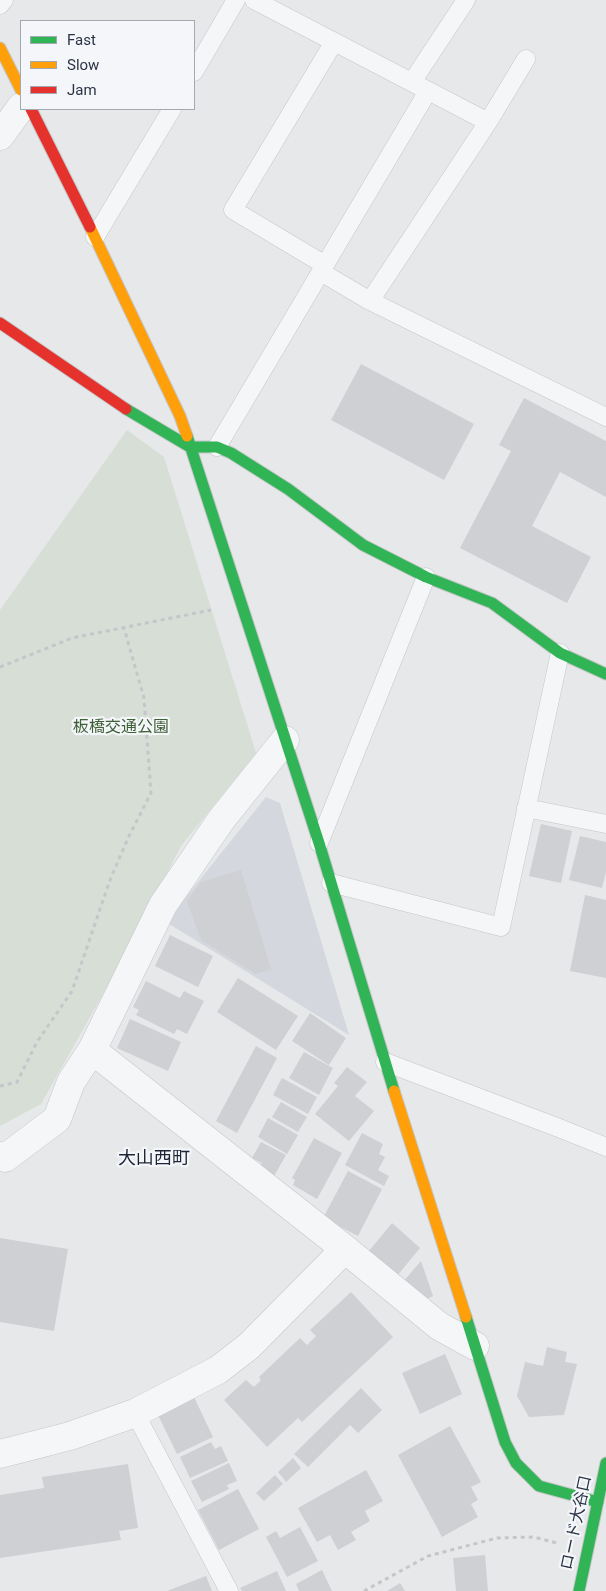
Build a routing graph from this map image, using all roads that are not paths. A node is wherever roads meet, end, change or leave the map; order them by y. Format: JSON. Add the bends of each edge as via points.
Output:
{"nodes":[{"id":1,"x":4,"y":0,"type":"edge"},
{"id":2,"x":236,"y":0,"type":"edge"},
{"id":3,"x":254,"y":0,"type":"edge"},
{"id":4,"x":466,"y":0,"type":"edge"},
{"id":5,"x":0,"y":6,"type":"edge"},
{"id":6,"x":334,"y":42,"type":"junction"},
{"id":7,"x":0,"y":48,"type":"edge"},
{"id":8,"x":526,"y":59,"type":"dead end"},
{"id":9,"x":195,"y":70,"type":"edge"},
{"id":10,"x":412,"y":82,"type":"junction"},
{"id":11,"x":20,"y":88,"type":"edge"},
{"id":12,"x":428,"y":91,"type":"junction"},
{"id":13,"x":20,"y":108,"type":"edge"},
{"id":14,"x":31,"y":110,"type":"edge"},
{"id":15,"x":171,"y":110,"type":"edge"},
{"id":16,"x":488,"y":122,"type":"junction"},
{"id":17,"x":0,"y":136,"type":"edge"},
{"id":18,"x":95,"y":238,"type":"junction"},
{"id":19,"x":323,"y":269,"type":"junction"},
{"id":20,"x":370,"y":301,"type":"junction"},
{"id":21,"x":0,"y":323,"type":"edge"},
{"id":22,"x":606,"y":418,"type":"edge"},
{"id":23,"x":190,"y":447,"type":"junction"},
{"id":24,"x":218,"y":447,"type":"junction"},
{"id":25,"x":426,"y":577,"type":"junction"},
{"id":26,"x":560,"y":653,"type":"junction"},
{"id":27,"x":606,"y":674,"type":"edge"},
{"id":28,"x":285,"y":740,"type":"junction"},
{"id":29,"x":526,"y":808,"type":"junction"},
{"id":30,"x":606,"y":824,"type":"edge"},
{"id":31,"x":319,"y":843,"type":"junction"},
{"id":32,"x":331,"y":883,"type":"junction"},
{"id":33,"x":92,"y":1050,"type":"junction"},
{"id":34,"x":385,"y":1062,"type":"junction"},
{"id":35,"x":606,"y":1147,"type":"edge"},
{"id":36,"x":0,"y":1156,"type":"edge"},
{"id":37,"x":345,"y":1249,"type":"junction"},
{"id":38,"x":475,"y":1346,"type":"junction"},
{"id":39,"x":135,"y":1412,"type":"junction"},
{"id":40,"x":0,"y":1454,"type":"edge"},
{"id":41,"x":606,"y":1462,"type":"edge"},
{"id":42,"x":602,"y":1503,"type":"edge"},
{"id":43,"x":229,"y":1591,"type":"edge"},
{"id":44,"x":579,"y":1591,"type":"edge"}],
"edges":[{"from":1,"to":5,"type":"lane"},
{"from":2,"to":9,"type":"lane"},
{"from":3,"to":6,"type":"lane"},
{"from":4,"to":10,"type":"lane"},
{"from":6,"to":10,"type":"lane"},
{"from":6,"to":19,"type":"lane","via":[[233,210]]},
{"from":7,"to":11,"type":"street"},
{"from":8,"to":16,"type":"lane"},
{"from":10,"to":12,"type":"lane"},
{"from":12,"to":16,"type":"lane"},
{"from":12,"to":19,"type":"lane"},
{"from":13,"to":17,"type":"street"},
{"from":14,"to":18,"type":"street"},
{"from":15,"to":18,"type":"lane"},
{"from":16,"to":20,"type":"lane"},
{"from":18,"to":23,"type":"street","via":[[180,416]]},
{"from":19,"to":20,"type":"lane"},
{"from":19,"to":24,"type":"lane"},
{"from":20,"to":22,"type":"lane"},
{"from":21,"to":23,"type":"street","via":[[140,419]]},
{"from":23,"to":24,"type":"street"},
{"from":23,"to":28,"type":"street"},
{"from":24,"to":25,"type":"street","via":[[288,489],[363,545]]},
{"from":25,"to":26,"type":"street","via":[[492,603]]},
{"from":25,"to":31,"type":"lane"},
{"from":26,"to":27,"type":"street"},
{"from":26,"to":29,"type":"lane"},
{"from":28,"to":31,"type":"street"},
{"from":28,"to":33,"type":"street","via":[[221,820],[163,905]]},
{"from":29,"to":30,"type":"lane"},
{"from":29,"to":32,"type":"lane","via":[[501,927]]},
{"from":31,"to":32,"type":"street"},
{"from":32,"to":34,"type":"street"},
{"from":33,"to":36,"type":"street","via":[[71,1082],[57,1119],[5,1158]]},
{"from":33,"to":37,"type":"street"},
{"from":34,"to":35,"type":"lane"},
{"from":34,"to":38,"type":"street"},
{"from":37,"to":38,"type":"street","via":[[439,1326]]},
{"from":37,"to":39,"type":"street","via":[[241,1352],[218,1370]]},
{"from":38,"to":42,"type":"street","via":[[502,1434],[516,1463],[539,1486]]},
{"from":39,"to":40,"type":"street","via":[[70,1436]]},
{"from":39,"to":43,"type":"lane"},
{"from":41,"to":42,"type":"street","name":"ロード大谷口"},
{"from":42,"to":44,"type":"street","name":"ロード大谷口"}]}
